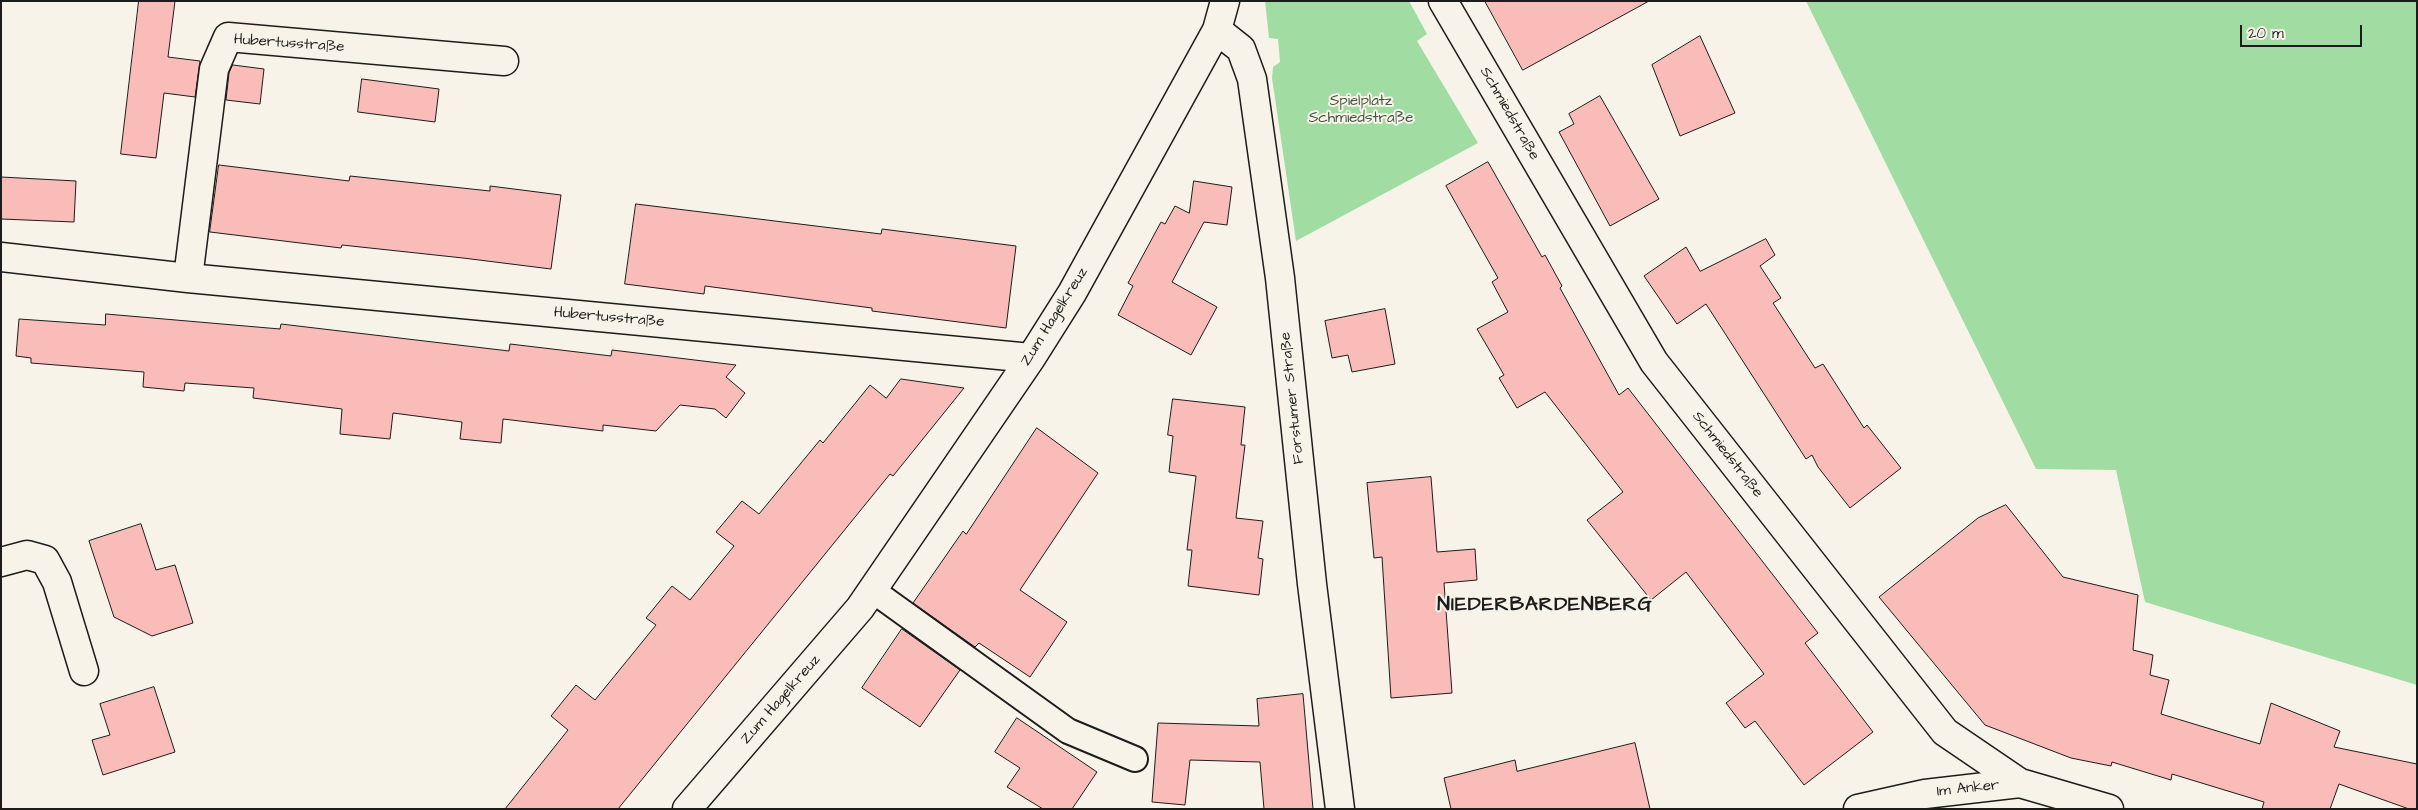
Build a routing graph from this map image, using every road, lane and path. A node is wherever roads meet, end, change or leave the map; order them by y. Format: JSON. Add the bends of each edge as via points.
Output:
{"nodes":[{"id":1,"x":1225,"y":1,"type":"edge"},
{"id":2,"x":1444,"y":1,"type":"edge"},
{"id":3,"x":1217,"y":30,"type":"junction"},
{"id":4,"x":504,"y":61,"type":"dead end"},
{"id":5,"x":1,"y":257,"type":"edge"},
{"id":6,"x":188,"y":278,"type":"junction"},
{"id":7,"x":1031,"y":358,"type":"junction"},
{"id":8,"x":1,"y":562,"type":"edge"},
{"id":9,"x":872,"y":590,"type":"junction"},
{"id":10,"x":84,"y":671,"type":"dead end"},
{"id":11,"x":1135,"y":759,"type":"dead end"},
{"id":12,"x":2020,"y":784,"type":"junction"},
{"id":13,"x":688,"y":809,"type":"edge"},
{"id":14,"x":1340,"y":809,"type":"edge"},
{"id":15,"x":1858,"y":809,"type":"edge"},
{"id":16,"x":2109,"y":809,"type":"edge"}],
"edges":[{"from":1,"to":3,"type":"street"},
{"from":2,"to":12,"type":"street","name":"Schmiedstraße","via":[[1654,362],[1945,732]]},
{"from":3,"to":7,"type":"street","name":"Zum Hagelkreuz","via":[[1072,293]]},
{"from":3,"to":14,"type":"street","name":"Forstumer Straße","via":[[1241,49],[1252,79],[1280,278],[1312,584]]},
{"from":4,"to":6,"type":"street","name":"Hubertusstraße","via":[[228,37],[214,69]]},
{"from":5,"to":6,"type":"street","name":"Hubertusstraße"},
{"from":6,"to":7,"type":"street","name":"Hubertusstraße"},
{"from":7,"to":9,"type":"street","name":"Zum Hagelkreuz"},
{"from":8,"to":10,"type":"street","via":[[27,555],[45,560],[58,582]]},
{"from":9,"to":11,"type":"lane","via":[[1068,731]]},
{"from":9,"to":13,"type":"street","name":"Zum Hagelkreuz"},
{"from":12,"to":15,"type":"street","name":"Im Anker","via":[[1925,794]]},
{"from":12,"to":16,"type":"street","name":"Schmiedstraße"}]}
